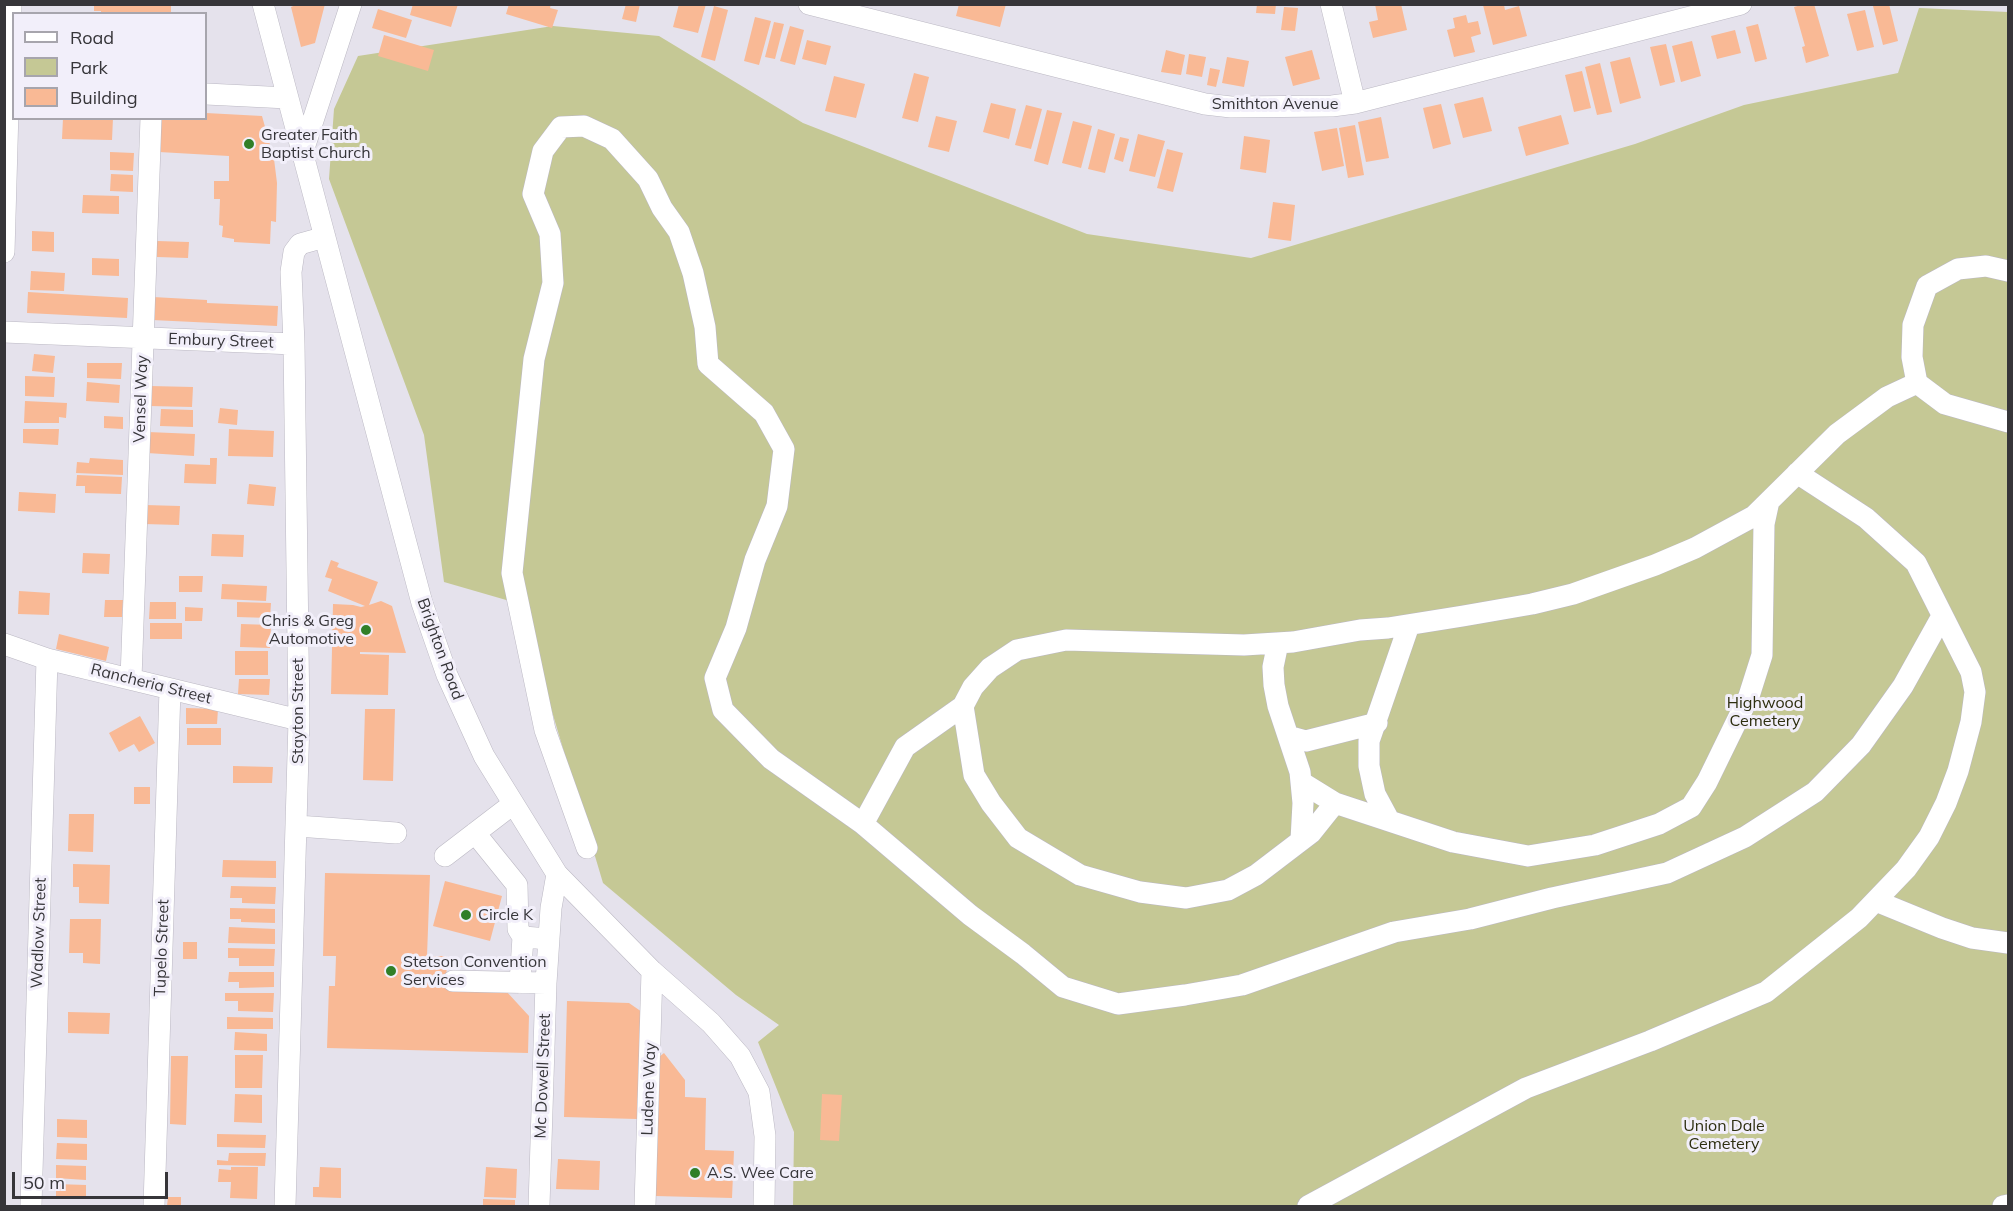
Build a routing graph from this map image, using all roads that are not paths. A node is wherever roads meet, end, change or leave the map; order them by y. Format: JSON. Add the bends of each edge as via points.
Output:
{"nodes":[{"id":1,"x":11,"y":4,"type":"edge"},
{"id":2,"x":263,"y":4,"type":"edge"},
{"id":3,"x":351,"y":4,"type":"edge"},
{"id":4,"x":809,"y":4,"type":"edge"},
{"id":5,"x":1331,"y":4,"type":"edge"},
{"id":6,"x":1741,"y":4,"type":"edge"},
{"id":7,"x":9,"y":84,"type":"edge"},
{"id":8,"x":207,"y":94,"type":"edge"},
{"id":9,"x":288,"y":98,"type":"junction"},
{"id":10,"x":1355,"y":103,"type":"junction"},
{"id":11,"x":151,"y":120,"type":"edge"},
{"id":12,"x":303,"y":151,"type":"junction"},
{"id":13,"x":325,"y":237,"type":"junction"},
{"id":14,"x":4,"y":252,"type":"edge"},
{"id":15,"x":2008,"y":271,"type":"edge"},
{"id":16,"x":4,"y":332,"type":"edge"},
{"id":17,"x":143,"y":338,"type":"junction"},
{"id":18,"x":294,"y":344,"type":"junction"},
{"id":19,"x":1917,"y":383,"type":"junction"},
{"id":20,"x":2008,"y":422,"type":"edge"},
{"id":21,"x":1797,"y":473,"type":"junction"},
{"id":22,"x":1769,"y":501,"type":"junction"},
{"id":23,"x":1942,"y":616,"type":"junction"},
{"id":24,"x":1409,"y":625,"type":"junction"},
{"id":25,"x":1278,"y":643,"type":"junction"},
{"id":26,"x":4,"y":644,"type":"edge"},
{"id":27,"x":47,"y":659,"type":"junction"},
{"id":28,"x":131,"y":679,"type":"junction"},
{"id":29,"x":170,"y":688,"type":"junction"},
{"id":30,"x":963,"y":706,"type":"junction"},
{"id":31,"x":299,"y":720,"type":"junction"},
{"id":32,"x":1377,"y":723,"type":"junction"},
{"id":33,"x":1288,"y":736,"type":"junction"},
{"id":34,"x":1301,"y":782,"type":"junction"},
{"id":35,"x":1335,"y":803,"type":"junction"},
{"id":36,"x":513,"y":804,"type":"junction"},
{"id":37,"x":1386,"y":813,"type":"junction"},
{"id":38,"x":863,"y":824,"type":"junction"},
{"id":39,"x":297,"y":826,"type":"junction"},
{"id":40,"x":396,"y":833,"type":"dead end"},
{"id":41,"x":475,"y":833,"type":"junction"},
{"id":42,"x":1306,"y":837,"type":"junction"},
{"id":43,"x":587,"y":848,"type":"dead end"},
{"id":44,"x":446,"y":856,"type":"dead end"},
{"id":45,"x":557,"y":874,"type":"junction"},
{"id":46,"x":1876,"y":901,"type":"junction"},
{"id":47,"x":523,"y":937,"type":"junction"},
{"id":48,"x":2006,"y":938,"type":"edge"},
{"id":49,"x":549,"y":939,"type":"junction"},
{"id":50,"x":652,"y":970,"type":"junction"},
{"id":51,"x":453,"y":981,"type":"dead end"},
{"id":52,"x":520,"y":982,"type":"junction"},
{"id":53,"x":546,"y":983,"type":"junction"},
{"id":54,"x":2008,"y":1205,"type":"edge"},
{"id":55,"x":31,"y":1206,"type":"edge"},
{"id":56,"x":154,"y":1206,"type":"edge"},
{"id":57,"x":285,"y":1206,"type":"edge"},
{"id":58,"x":539,"y":1206,"type":"edge"},
{"id":59,"x":645,"y":1206,"type":"edge"},
{"id":60,"x":764,"y":1206,"type":"edge"},
{"id":61,"x":1308,"y":1206,"type":"edge"},
{"id":62,"x":2003,"y":1206,"type":"edge"}],
"edges":[{"from":1,"to":7,"type":"street"},
{"from":2,"to":9,"type":"street","name":"Brighton Road"},
{"from":3,"to":12,"type":"street"},
{"from":4,"to":10,"type":"street","name":"Smithton Avenue","via":[[1205,104],[1231,107]]},
{"from":5,"to":10,"type":"street"},
{"from":6,"to":10,"type":"street","name":"Smithton Avenue"},
{"from":7,"to":14,"type":"street"},
{"from":8,"to":9,"type":"street"},
{"from":9,"to":12,"type":"street","name":"Brighton Road"},
{"from":11,"to":17,"type":"street","name":"Vensel Way"},
{"from":12,"to":13,"type":"street","name":"Brighton Road"},
{"from":13,"to":18,"type":"street","name":"Stayton Street","via":[[300,244],[294,252]]},
{"from":13,"to":36,"type":"street","name":"Brighton Road","via":[[422,603],[470,726]]},
{"from":15,"to":19,"type":"street","via":[[1986,266],[1958,269],[1927,286],[1913,325],[1912,357]]},
{"from":16,"to":17,"type":"street","name":"Embury Street"},
{"from":17,"to":18,"type":"street","name":"Embury Street"},
{"from":17,"to":28,"type":"street","name":"Vensel Way"},
{"from":18,"to":31,"type":"street","name":"Stayton Street"},
{"from":19,"to":20,"type":"street","via":[[1945,404]]},
{"from":19,"to":21,"type":"street","via":[[1887,397],[1837,434]]},
{"from":21,"to":22,"type":"street"},
{"from":21,"to":23,"type":"street","via":[[1866,518],[1916,563]]},
{"from":22,"to":24,"type":"street","via":[[1754,516],[1695,548],[1584,591]]},
{"from":22,"to":37,"type":"street","via":[[1764,524],[1762,655],[1749,696],[1691,807],[1659,824],[1595,844],[1528,856],[1453,842]]},
{"from":23,"to":38,"type":"street","via":[[1904,686],[1861,746],[1815,792],[1745,837],[1667,873],[1470,919],[1394,932],[1242,985],[1185,996],[1118,1004],[1063,987]]},
{"from":23,"to":46,"type":"street","via":[[1971,672],[1975,692],[1971,722],[1946,803],[1929,837]]},
{"from":24,"to":25,"type":"street"},
{"from":24,"to":32,"type":"street"},
{"from":25,"to":30,"type":"street","via":[[1066,640],[1017,650],[990,668]]},
{"from":25,"to":33,"type":"street","via":[[1274,685]]},
{"from":26,"to":27,"type":"street","name":"Rancheria Street"},
{"from":27,"to":28,"type":"street","name":"Rancheria Street"},
{"from":27,"to":55,"type":"street","name":"Wadlow Street"},
{"from":28,"to":29,"type":"street","name":"Rancheria Street"},
{"from":29,"to":31,"type":"street","name":"Rancheria Street"},
{"from":29,"to":56,"type":"street","name":"Tupelo Street"},
{"from":30,"to":38,"type":"street","via":[[905,747]]},
{"from":30,"to":42,"type":"street","via":[[974,775],[991,803],[1017,838],[1080,875],[1140,892],[1186,897],[1228,890],[1256,875]]},
{"from":31,"to":39,"type":"street","name":"Stayton Street"},
{"from":32,"to":33,"type":"street","via":[[1306,741]]},
{"from":32,"to":37,"type":"street","via":[[1369,741],[1369,766],[1375,794]]},
{"from":33,"to":34,"type":"street"},
{"from":34,"to":35,"type":"street"},
{"from":34,"to":42,"type":"street"},
{"from":35,"to":37,"type":"street"},
{"from":35,"to":42,"type":"street"},
{"from":36,"to":41,"type":"street"},
{"from":36,"to":45,"type":"street","name":"Brighton Road"},
{"from":38,"to":43,"type":"street","via":[[771,759],[723,710],[715,678],[777,506],[784,449],[764,413],[708,364],[705,327],[693,273],[679,232],[648,179],[612,139],[584,126],[561,127],[543,151],[533,194],[550,234],[553,283],[534,359],[512,573],[545,730]]},
{"from":39,"to":40,"type":"street"},
{"from":39,"to":57,"type":"street","name":"Stayton Street"},
{"from":41,"to":44,"type":"street"},
{"from":41,"to":47,"type":"street","via":[[517,885],[518,929]]},
{"from":45,"to":49,"type":"street","name":"Mc Dowell Street"},
{"from":45,"to":50,"type":"street","name":"Brighton Road"},
{"from":46,"to":48,"type":"street","via":[[1972,938]]},
{"from":46,"to":61,"type":"street","via":[[1766,992],[1526,1088]]},
{"from":47,"to":49,"type":"street"},
{"from":47,"to":52,"type":"street"},
{"from":49,"to":53,"type":"street","name":"Mc Dowell Street"},
{"from":50,"to":59,"type":"street","name":"Ludene Way"},
{"from":50,"to":60,"type":"street","name":"Brighton Road","via":[[711,1023],[740,1056],[759,1092],[765,1136]]},
{"from":51,"to":52,"type":"street"},
{"from":52,"to":53,"type":"street"},
{"from":53,"to":58,"type":"street","name":"Mc Dowell Street"},
{"from":54,"to":62,"type":"street"}]}
